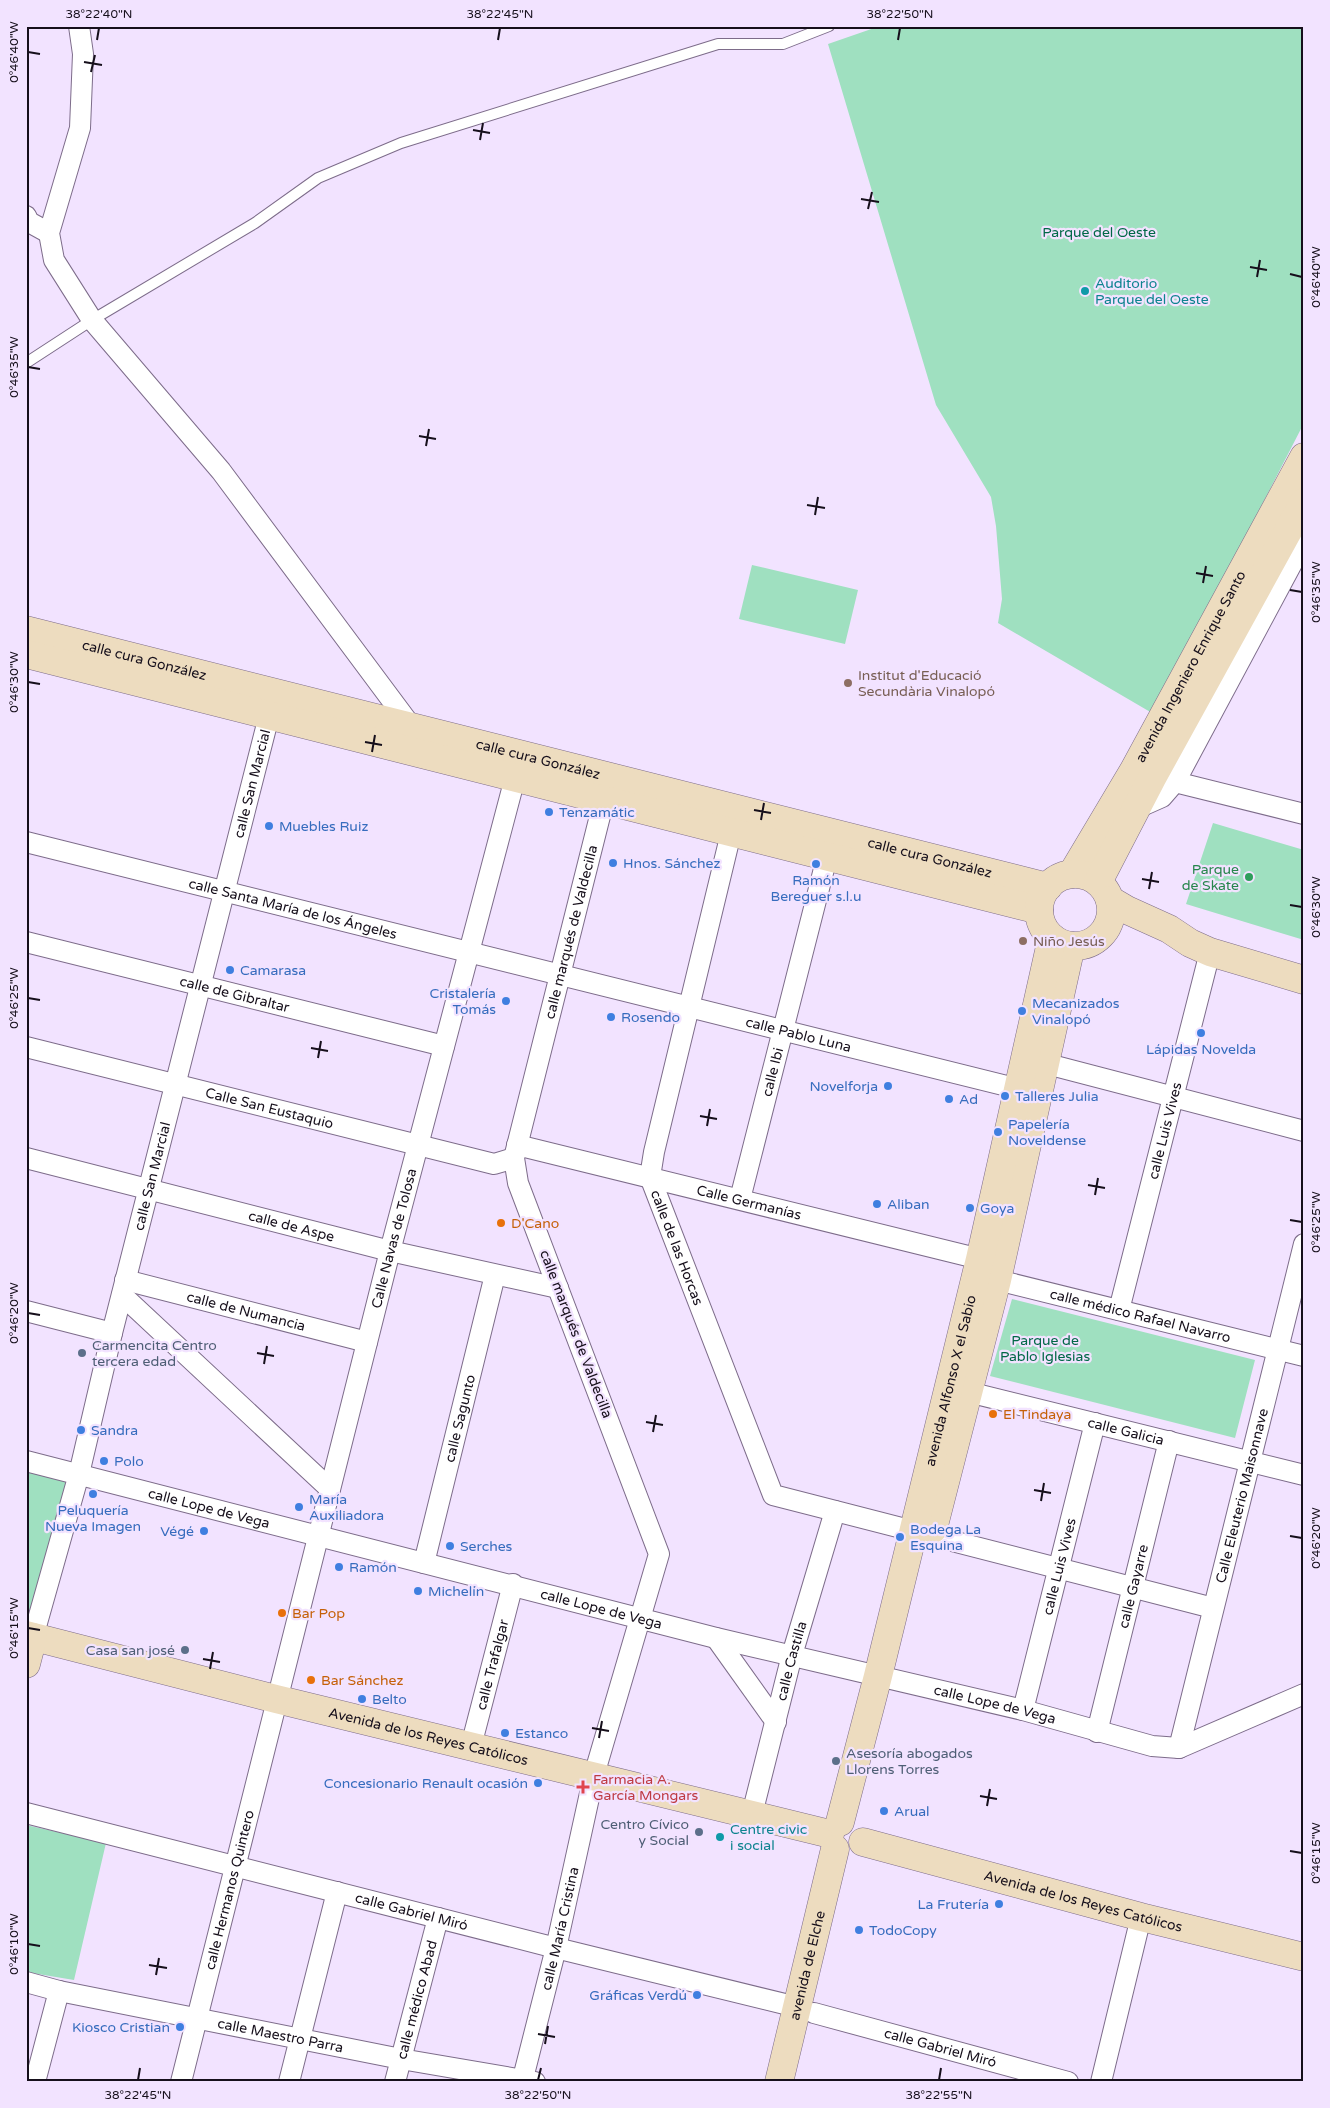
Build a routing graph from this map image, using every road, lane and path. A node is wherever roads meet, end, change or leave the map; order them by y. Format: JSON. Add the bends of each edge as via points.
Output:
{"nodes":[{"id":1,"x":80,"y":26,"type":"edge"},
{"id":2,"x":829,"y":26,"type":"edge"},
{"id":3,"x":26,"y":216,"type":"edge"},
{"id":4,"x":49,"y":232,"type":"junction"},
{"id":5,"x":92,"y":320,"type":"junction"},
{"id":6,"x":26,"y":364,"type":"edge"},
{"id":7,"x":1304,"y":457,"type":"edge"},
{"id":8,"x":1304,"y":502,"type":"edge"},
{"id":9,"x":1304,"y":541,"type":"edge"},
{"id":10,"x":27,"y":651,"type":"edge"},
{"id":11,"x":269,"y":716,"type":"junction"},
{"id":12,"x":410,"y":726,"type":"junction"},
{"id":13,"x":515,"y":778,"type":"junction"},
{"id":14,"x":1175,"y":782,"type":"junction"},
{"id":15,"x":604,"y":800,"type":"junction"},
{"id":16,"x":1135,"y":809,"type":"junction"},
{"id":17,"x":1304,"y":814,"type":"edge"},
{"id":18,"x":731,"y":832,"type":"junction"},
{"id":19,"x":26,"y":842,"type":"edge"},
{"id":20,"x":827,"y":857,"type":"junction"},
{"id":21,"x":1093,"y":885,"type":"junction"},
{"id":22,"x":225,"y":891,"type":"junction"},
{"id":23,"x":1044,"y":898,"type":"junction"},
{"id":24,"x":1106,"y":928,"type":"junction"},
{"id":25,"x":26,"y":942,"type":"edge"},
{"id":26,"x":1061,"y":942,"type":"junction"},
{"id":27,"x":1200,"y":948,"type":"junction"},
{"id":28,"x":469,"y":952,"type":"junction"},
{"id":29,"x":560,"y":974,"type":"junction"},
{"id":30,"x":1304,"y":980,"type":"edge"},
{"id":31,"x":201,"y":986,"type":"junction"},
{"id":32,"x":689,"y":1006,"type":"junction"},
{"id":33,"x":784,"y":1030,"type":"junction"},
{"id":34,"x":444,"y":1046,"type":"junction"},
{"id":35,"x":26,"y":1047,"type":"edge"},
{"id":36,"x":1035,"y":1061,"type":"junction"},
{"id":37,"x":175,"y":1085,"type":"junction"},
{"id":38,"x":1028,"y":1091,"type":"junction"},
{"id":39,"x":1172,"y":1097,"type":"junction"},
{"id":40,"x":1304,"y":1131,"type":"edge"},
{"id":41,"x":418,"y":1146,"type":"junction"},
{"id":42,"x":515,"y":1151,"type":"junction"},
{"id":43,"x":26,"y":1158,"type":"edge"},
{"id":44,"x":650,"y":1177,"type":"junction"},
{"id":45,"x":149,"y":1189,"type":"junction"},
{"id":46,"x":740,"y":1199,"type":"junction"},
{"id":47,"x":1304,"y":1244,"type":"edge"},
{"id":48,"x":390,"y":1251,"type":"junction"},
{"id":49,"x":985,"y":1271,"type":"junction"},
{"id":50,"x":495,"y":1275,"type":"junction"},
{"id":51,"x":123,"y":1288,"type":"junction"},
{"id":52,"x":558,"y":1288,"type":"junction"},
{"id":53,"x":1119,"y":1310,"type":"junction"},
{"id":54,"x":26,"y":1311,"type":"edge"},
{"id":55,"x":112,"y":1333,"type":"junction"},
{"id":56,"x":367,"y":1342,"type":"junction"},
{"id":57,"x":1278,"y":1349,"type":"junction"},
{"id":58,"x":1304,"y":1356,"type":"edge"},
{"id":59,"x":960,"y":1390,"type":"junction"},
{"id":60,"x":1096,"y":1423,"type":"junction"},
{"id":61,"x":1169,"y":1441,"type":"junction"},
{"id":62,"x":26,"y":1461,"type":"edge"},
{"id":63,"x":1250,"y":1462,"type":"junction"},
{"id":64,"x":79,"y":1474,"type":"junction"},
{"id":65,"x":1304,"y":1475,"type":"edge"},
{"id":66,"x":330,"y":1489,"type":"junction"},
{"id":67,"x":835,"y":1511,"type":"junction"},
{"id":68,"x":923,"y":1533,"type":"junction"},
{"id":69,"x":318,"y":1536,"type":"junction"},
{"id":70,"x":424,"y":1563,"type":"junction"},
{"id":71,"x":1057,"y":1568,"type":"junction"},
{"id":72,"x":513,"y":1584,"type":"junction"},
{"id":73,"x":1133,"y":1589,"type":"junction"},
{"id":74,"x":1213,"y":1608,"type":"junction"},
{"id":75,"x":642,"y":1618,"type":"junction"},
{"id":76,"x":30,"y":1636,"type":"edge"},
{"id":77,"x":716,"y":1638,"type":"junction"},
{"id":78,"x":792,"y":1655,"type":"junction"},
{"id":79,"x":26,"y":1664,"type":"edge"},
{"id":80,"x":887,"y":1678,"type":"junction"},
{"id":81,"x":1304,"y":1694,"type":"edge"},
{"id":82,"x":276,"y":1699,"type":"junction"},
{"id":83,"x":1023,"y":1710,"type":"junction"},
{"id":84,"x":776,"y":1722,"type":"junction"},
{"id":85,"x":1097,"y":1732,"type":"junction"},
{"id":86,"x":471,"y":1746,"type":"junction"},
{"id":87,"x":1179,"y":1748,"type":"junction"},
{"id":88,"x":594,"y":1775,"type":"junction"},
{"id":89,"x":26,"y":1813,"type":"edge"},
{"id":90,"x":752,"y":1814,"type":"junction"},
{"id":91,"x":846,"y":1837,"type":"junction"},
{"id":92,"x":235,"y":1866,"type":"junction"},
{"id":93,"x":337,"y":1892,"type":"junction"},
{"id":94,"x":1141,"y":1917,"type":"junction"},
{"id":95,"x":438,"y":1918,"type":"junction"},
{"id":96,"x":556,"y":1948,"type":"junction"},
{"id":97,"x":1304,"y":1956,"type":"edge"},
{"id":98,"x":26,"y":1982,"type":"edge"},
{"id":99,"x":59,"y":1991,"type":"junction"},
{"id":100,"x":806,"y":2010,"type":"junction"},
{"id":101,"x":197,"y":2019,"type":"junction"},
{"id":102,"x":300,"y":2040,"type":"junction"},
{"id":103,"x":401,"y":2059,"type":"junction"},
{"id":104,"x":527,"y":2081,"type":"edge"},
{"id":105,"x":35,"y":2082,"type":"edge"},
{"id":106,"x":181,"y":2082,"type":"edge"},
{"id":107,"x":289,"y":2082,"type":"edge"},
{"id":108,"x":395,"y":2082,"type":"edge"},
{"id":109,"x":779,"y":2082,"type":"edge"},
{"id":110,"x":797,"y":2082,"type":"edge"},
{"id":111,"x":1068,"y":2082,"type":"edge"},
{"id":112,"x":1101,"y":2082,"type":"edge"}],
"edges":[{"from":1,"to":4,"type":"street","via":[[83,54],[80,128]]},
{"from":2,"to":5,"type":"lane","via":[[782,44],[718,44],[401,143],[318,178],[255,223]]},
{"from":3,"to":4,"type":"street","via":[[29,222]]},
{"from":4,"to":5,"type":"street","via":[[54,260]]},
{"from":5,"to":6,"type":"lane"},
{"from":5,"to":12,"type":"street","via":[[221,471]]},
{"from":7,"to":21,"type":"main road","name":"avenida Ingeniero Enrique Santo","via":[[1134,770]]},
{"from":8,"to":16,"type":"main road","name":"avenida Ingeniero Enrique Santo"},
{"from":9,"to":14,"type":"street"},
{"from":10,"to":11,"type":"main road","name":"calle cura González"},
{"from":10,"to":12,"type":"main road","name":"calle cura González"},
{"from":11,"to":13,"type":"main road","name":"calle cura González"},
{"from":11,"to":22,"type":"street","name":"calle San Marcial"},
{"from":12,"to":23,"type":"main road","name":"calle cura González"},
{"from":13,"to":15,"type":"main road","name":"calle cura González"},
{"from":13,"to":28,"type":"street","name":"Calle Navas de Tolosa"},
{"from":14,"to":16,"type":"street","via":[[1162,797]]},
{"from":14,"to":17,"type":"street"},
{"from":15,"to":18,"type":"main road","name":"calle cura González"},
{"from":15,"to":29,"type":"street","name":"calle marqués de Valdecilla"},
{"from":16,"to":21,"type":"main road","name":"avenida Ingeniero Enrique Santo"},
{"from":18,"to":20,"type":"main road","name":"calle cura González"},
{"from":18,"to":32,"type":"street","name":"calle de las Horcas"},
{"from":19,"to":22,"type":"street","name":"calle Santa María de los Ángeles"},
{"from":20,"to":23,"type":"main road","name":"calle cura González"},
{"from":20,"to":33,"type":"street","name":"calle Ibi"},
{"from":21,"to":23,"type":"main road","via":[[1055,880]]},
{"from":21,"to":24,"type":"main road","via":[[1112,910]]},
{"from":21,"to":27,"type":"main road","via":[[1126,910],[1169,929]]},
{"from":22,"to":28,"type":"street","name":"calle Santa María de los Ángeles"},
{"from":22,"to":31,"type":"street","name":"calle San Marcial"},
{"from":23,"to":26,"type":"main road","via":[[1041,920],[1045,930]]},
{"from":24,"to":26,"type":"main road","via":[[1095,941],[1083,946]]},
{"from":24,"to":27,"type":"main road","via":[[1123,929]]},
{"from":25,"to":31,"type":"street","name":"calle de Gibraltar"},
{"from":26,"to":36,"type":"main road","name":"avenida Alfonso X el Sabio"},
{"from":27,"to":30,"type":"main road"},
{"from":27,"to":39,"type":"street","name":"calle Luis Vives"},
{"from":28,"to":29,"type":"street","name":"calle Santa María de los Ángeles"},
{"from":28,"to":34,"type":"street","name":"Calle Navas de Tolosa"},
{"from":29,"to":32,"type":"street","name":"calle Pablo Luna"},
{"from":29,"to":42,"type":"street","name":"calle marqués de Valdecilla"},
{"from":31,"to":34,"type":"street","name":"calle de Gibraltar"},
{"from":31,"to":37,"type":"street","name":"calle San Marcial"},
{"from":32,"to":33,"type":"street","name":"calle Pablo Luna"},
{"from":32,"to":44,"type":"street","name":"calle de las Horcas"},
{"from":33,"to":38,"type":"street","name":"calle Pablo Luna"},
{"from":33,"to":46,"type":"street","name":"calle Ibi"},
{"from":34,"to":41,"type":"street","name":"Calle Navas de Tolosa"},
{"from":35,"to":37,"type":"street","name":"Calle San Eustaquio"},
{"from":36,"to":38,"type":"main road","name":"avenida Alfonso X el Sabio"},
{"from":36,"to":39,"type":"street"},
{"from":37,"to":41,"type":"street","name":"Calle San Eustaquio"},
{"from":37,"to":45,"type":"street","name":"calle San Marcial"},
{"from":38,"to":49,"type":"main road","name":"avenida Alfonso X el Sabio"},
{"from":39,"to":40,"type":"street"},
{"from":39,"to":53,"type":"street","name":"calle Luis Vives"},
{"from":41,"to":42,"type":"street","name":"Calle San Eustaquio","via":[[494,1164]]},
{"from":41,"to":48,"type":"street","name":"Calle Navas de Tolosa"},
{"from":42,"to":44,"type":"street","name":"Calle Germanías"},
{"from":42,"to":52,"type":"street","name":"calle marqués de Valdecilla","via":[[518,1183]]},
{"from":43,"to":45,"type":"street","name":"calle de Aspe"},
{"from":44,"to":46,"type":"street","name":"Calle Germanías"},
{"from":44,"to":67,"type":"street","name":"calle de las Horcas","via":[[772,1495]]},
{"from":45,"to":48,"type":"street","name":"calle de Aspe"},
{"from":45,"to":51,"type":"street","name":"calle San Marcial"},
{"from":46,"to":49,"type":"street","name":"Calle Germanías"},
{"from":47,"to":57,"type":"street","name":"Calle Eleuterio Maisonnave"},
{"from":48,"to":50,"type":"street","name":"calle de Aspe"},
{"from":48,"to":56,"type":"street","name":"Calle Navas de Tolosa"},
{"from":49,"to":53,"type":"street","name":"calle médico Rafael Navarro"},
{"from":49,"to":59,"type":"main road","name":"avenida Alfonso X el Sabio"},
{"from":50,"to":52,"type":"street","name":"calle de Aspe"},
{"from":50,"to":70,"type":"street","name":"calle Sagunto"},
{"from":51,"to":55,"type":"street","name":"calle San Marcial"},
{"from":51,"to":56,"type":"street","name":"calle de Numancia"},
{"from":51,"to":66,"type":"street"},
{"from":52,"to":75,"type":"street","name":"calle marqués de Valdecilla","via":[[659,1554]]},
{"from":53,"to":57,"type":"street","name":"calle médico Rafael Navarro"},
{"from":54,"to":55,"type":"street"},
{"from":55,"to":64,"type":"street","name":"calle San Marcial"},
{"from":56,"to":66,"type":"street","name":"Calle Navas de Tolosa"},
{"from":57,"to":58,"type":"street","name":"calle médico Rafael Navarro"},
{"from":57,"to":63,"type":"street","name":"Calle Eleuterio Maisonnave"},
{"from":59,"to":60,"type":"street","name":"calle Galicia"},
{"from":59,"to":68,"type":"main road","name":"avenida Alfonso X el Sabio"},
{"from":60,"to":61,"type":"street","name":"calle Galicia"},
{"from":60,"to":71,"type":"street","name":"calle Luis Vives"},
{"from":61,"to":63,"type":"street","name":"calle Galicia"},
{"from":61,"to":73,"type":"street","name":"calle Gayarre"},
{"from":62,"to":64,"type":"street","name":"calle Lope de Vega"},
{"from":63,"to":65,"type":"street","name":"calle Galicia"},
{"from":63,"to":74,"type":"street","name":"Calle Eleuterio Maisonnave"},
{"from":64,"to":69,"type":"street","name":"calle Lope de Vega"},
{"from":64,"to":76,"type":"street","name":"calle San Marcial"},
{"from":66,"to":69,"type":"street","name":"Calle Navas de Tolosa"},
{"from":67,"to":68,"type":"street","name":"calle de las Horcas"},
{"from":67,"to":78,"type":"street","name":"calle Castilla"},
{"from":68,"to":71,"type":"street","name":"calle de las Horcas"},
{"from":68,"to":80,"type":"main road","name":"avenida Alfonso X el Sabio"},
{"from":69,"to":70,"type":"street","name":"calle Lope de Vega"},
{"from":69,"to":82,"type":"street","name":"Calle Navas de Tolosa"},
{"from":70,"to":72,"type":"street","name":"calle Lope de Vega"},
{"from":71,"to":73,"type":"street","name":"calle de las Horcas"},
{"from":71,"to":83,"type":"street","name":"calle Luis Vives"},
{"from":72,"to":75,"type":"street","name":"calle Lope de Vega"},
{"from":72,"to":86,"type":"street","name":"calle Trafalgar"},
{"from":73,"to":74,"type":"street","name":"calle de las Horcas"},
{"from":73,"to":85,"type":"street","name":"calle Gayarre"},
{"from":74,"to":87,"type":"street","name":"Calle Eleuterio Maisonnave"},
{"from":75,"to":77,"type":"street","name":"calle Lope de Vega"},
{"from":75,"to":88,"type":"street","name":"calle marqués de Valdecilla"},
{"from":76,"to":79,"type":"main road"},
{"from":76,"to":82,"type":"main road","name":"Avenida de los Reyes Católicos"},
{"from":77,"to":78,"type":"street","name":"calle Lope de Vega"},
{"from":77,"to":84,"type":"street"},
{"from":78,"to":80,"type":"street","name":"calle Lope de Vega"},
{"from":78,"to":84,"type":"street","name":"calle Castilla"},
{"from":80,"to":83,"type":"street","name":"calle Lope de Vega"},
{"from":80,"to":91,"type":"main road","name":"avenida Alfonso X el Sabio","via":[[862,1812]]},
{"from":81,"to":87,"type":"street"},
{"from":82,"to":86,"type":"main road","name":"Avenida de los Reyes Católicos"},
{"from":82,"to":92,"type":"street","name":"calle Hermanos Quintero"},
{"from":83,"to":85,"type":"street","name":"calle Lope de Vega"},
{"from":84,"to":90,"type":"street","name":"calle Castilla"},
{"from":85,"to":87,"type":"street","name":"calle Lope de Vega","via":[[1152,1746]]},
{"from":86,"to":88,"type":"main road","name":"Avenida de los Reyes Católicos"},
{"from":88,"to":90,"type":"main road","name":"Avenida de los Reyes Católicos"},
{"from":88,"to":96,"type":"street","name":"calle María Cristina"},
{"from":89,"to":92,"type":"street","name":"calle Gabriel Miró"},
{"from":90,"to":91,"type":"main road","name":"Avenida de los Reyes Católicos"},
{"from":91,"to":94,"type":"main road","name":"Avenida de los Reyes Católicos"},
{"from":91,"to":100,"type":"main road","name":"avenida de Elche"},
{"from":92,"to":93,"type":"street","name":"calle Gabriel Miró"},
{"from":92,"to":101,"type":"street","name":"calle Hermanos Quintero"},
{"from":93,"to":95,"type":"street","name":"calle Gabriel Miró"},
{"from":93,"to":102,"type":"street"},
{"from":94,"to":97,"type":"main road","name":"Avenida de los Reyes Católicos"},
{"from":94,"to":112,"type":"street"},
{"from":95,"to":96,"type":"street","name":"calle Gabriel Miró"},
{"from":95,"to":103,"type":"street","name":"calle médico Abad"},
{"from":96,"to":100,"type":"street","name":"calle Gabriel Miró"},
{"from":96,"to":104,"type":"street","name":"calle María Cristina"},
{"from":98,"to":99,"type":"street","name":"calle Maestro Parra"},
{"from":99,"to":101,"type":"street","name":"calle Maestro Parra"},
{"from":99,"to":105,"type":"street"},
{"from":100,"to":109,"type":"main road","name":"avenida de Elche"},
{"from":100,"to":110,"type":"main road","name":"avenida de Elche"},
{"from":100,"to":111,"type":"street","name":"calle Gabriel Miró"},
{"from":101,"to":102,"type":"street","name":"calle Maestro Parra"},
{"from":101,"to":106,"type":"street","name":"calle Hermanos Quintero"},
{"from":102,"to":103,"type":"street","name":"calle Maestro Parra"},
{"from":102,"to":107,"type":"street"},
{"from":103,"to":104,"type":"street","name":"calle Maestro Parra"},
{"from":103,"to":108,"type":"street","name":"calle médico Abad"}]}
